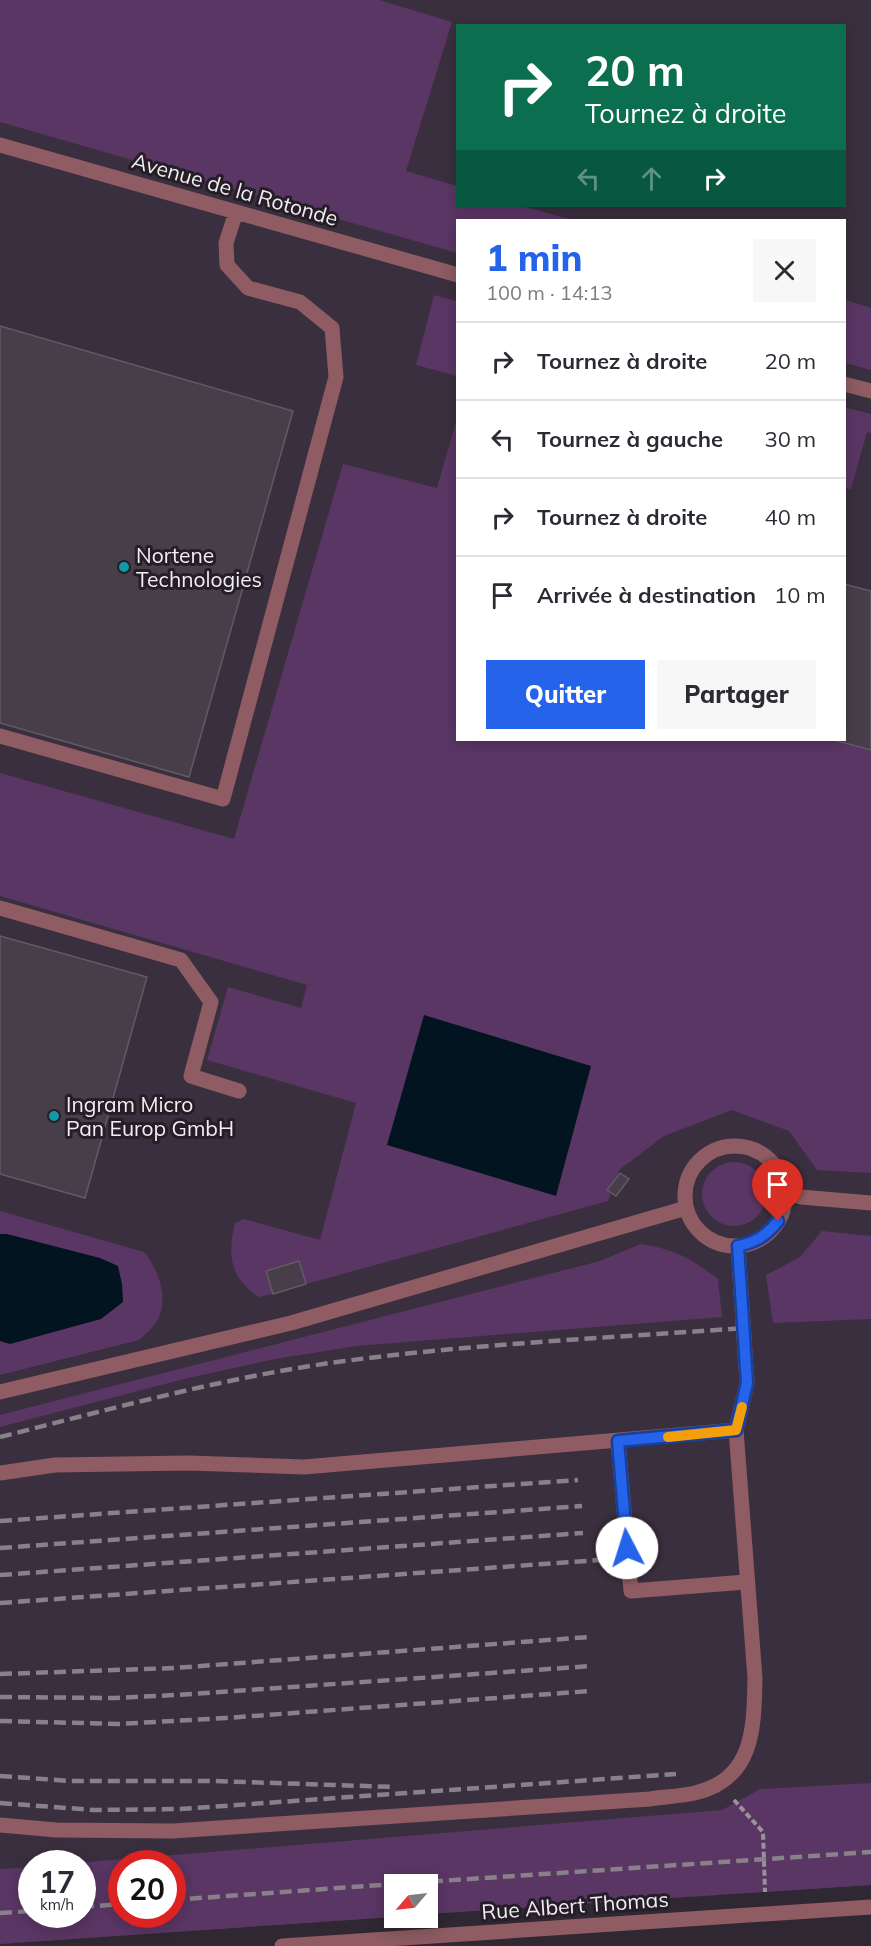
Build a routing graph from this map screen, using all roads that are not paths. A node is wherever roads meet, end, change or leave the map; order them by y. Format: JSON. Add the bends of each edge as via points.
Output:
{"nodes":[{"id":1,"x":0,"y":145,"type":"edge"},
{"id":2,"x":236,"y":212,"type":"junction"},
{"id":3,"x":456,"y":274,"type":"edge"},
{"id":4,"x":846,"y":385,"type":"edge"},
{"id":5,"x":871,"y":391,"type":"edge"},
{"id":6,"x":0,"y":736,"type":"edge"},
{"id":7,"x":0,"y":908,"type":"edge"},
{"id":8,"x":239,"y":1091,"type":"dead end"},
{"id":9,"x":785,"y":1191,"type":"junction"},
{"id":10,"x":871,"y":1203,"type":"edge"},
{"id":11,"x":686,"y":1208,"type":"junction"},
{"id":12,"x":738,"y":1246,"type":"junction"},
{"id":13,"x":0,"y":1392,"type":"edge"},
{"id":14,"x":736,"y":1430,"type":"junction"},
{"id":15,"x":618,"y":1441,"type":"junction"},
{"id":16,"x":0,"y":1473,"type":"edge"},
{"id":17,"x":746,"y":1582,"type":"junction"},
{"id":18,"x":0,"y":1825,"type":"edge"},
{"id":19,"x":871,"y":1907,"type":"edge"},
{"id":20,"x":316,"y":1945,"type":"edge"},
{"id":21,"x":282,"y":1946,"type":"edge"}],
"edges":[{"from":1,"to":2,"type":"street","name":"Avenue de la Rotonde"},
{"from":2,"to":3,"type":"street","name":"Avenue de la Rotonde"},
{"from":2,"to":6,"type":"street","via":[[226,243],[227,265],[248,288],[300,302],[332,328],[336,377],[223,799]]},
{"from":4,"to":5,"type":"street"},
{"from":7,"to":8,"type":"street","via":[[181,960],[211,1002],[191,1076]]},
{"from":9,"to":10,"type":"street","via":[[801,1197]]},
{"from":9,"to":11,"type":"street","via":[[769,1159],[753,1149],[717,1149],[690,1172],[685,1189]]},
{"from":9,"to":12,"type":"street","via":[[784,1207],[768,1233],[755,1242]]},
{"from":11,"to":12,"type":"street","via":[[693,1224],[706,1237],[722,1245]]},
{"from":11,"to":13,"type":"street","via":[[298,1320]]},
{"from":12,"to":14,"type":"street","via":[[747,1383]]},
{"from":14,"to":15,"type":"street"},
{"from":14,"to":17,"type":"street"},
{"from":15,"to":16,"type":"street","via":[[304,1467],[188,1463],[55,1465]]},
{"from":15,"to":17,"type":"street","via":[[631,1591]]},
{"from":17,"to":18,"type":"street","via":[[755,1678],[749,1744],[736,1771],[719,1784],[695,1793],[173,1831],[56,1830]]},
{"from":19,"to":20,"type":"street","name":"Rue Albert Thomas"},
{"from":20,"to":21,"type":"street","name":"Rue Albert Thomas"}]}
